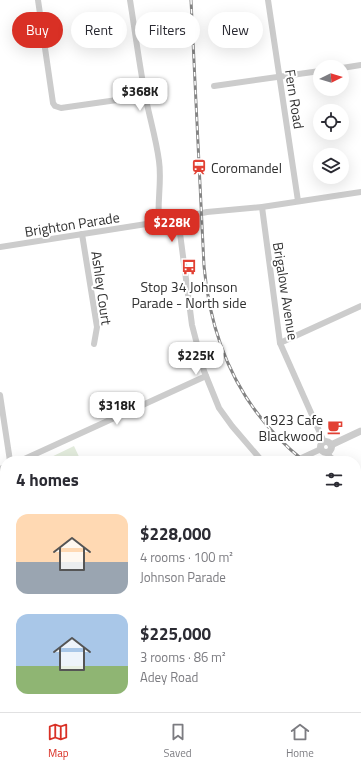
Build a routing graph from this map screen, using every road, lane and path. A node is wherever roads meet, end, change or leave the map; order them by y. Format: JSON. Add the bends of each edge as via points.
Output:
{"nodes":[{"id":1,"x":38,"y":0,"type":"edge"},
{"id":2,"x":130,"y":0,"type":"edge"},
{"id":3,"x":268,"y":0,"type":"edge"},
{"id":4,"x":361,"y":65,"type":"edge"},
{"id":5,"x":349,"y":67,"type":"edge"},
{"id":6,"x":313,"y":72,"type":"edge"},
{"id":7,"x":280,"y":78,"type":"junction"},
{"id":8,"x":214,"y":86,"type":"dead end"},
{"id":9,"x":145,"y":96,"type":"junction"},
{"id":10,"x":361,"y":192,"type":"edge"},
{"id":11,"x":298,"y":201,"type":"junction"},
{"id":12,"x":262,"y":207,"type":"junction"},
{"id":13,"x":178,"y":218,"type":"junction"},
{"id":14,"x":159,"y":222,"type":"junction"},
{"id":15,"x":82,"y":234,"type":"junction"},
{"id":16,"x":0,"y":247,"type":"edge"},
{"id":17,"x":361,"y":306,"type":"edge"},
{"id":18,"x":280,"y":343,"type":"junction"},
{"id":19,"x":94,"y":344,"type":"dead end"},
{"id":20,"x":206,"y":376,"type":"junction"},
{"id":21,"x":0,"y":395,"type":"edge"},
{"id":22,"x":361,"y":431,"type":"edge"},
{"id":23,"x":326,"y":447,"type":"junction"},
{"id":24,"x":9,"y":456,"type":"edge"},
{"id":25,"x":31,"y":456,"type":"edge"},
{"id":26,"x":258,"y":456,"type":"edge"},
{"id":27,"x":307,"y":456,"type":"edge"},
{"id":28,"x":330,"y":456,"type":"edge"}],
"edges":[{"from":1,"to":9,"type":"street","via":[[55,106],[61,108]]},
{"from":2,"to":9,"type":"street"},
{"from":3,"to":7,"type":"street","name":"Fern Road"},
{"from":4,"to":5,"type":"street"},
{"from":6,"to":7,"type":"street"},
{"from":7,"to":8,"type":"street"},
{"from":7,"to":11,"type":"street","name":"Fern Road"},
{"from":9,"to":14,"type":"street","via":[[159,162]]},
{"from":10,"to":11,"type":"street","name":"Brighton Parade"},
{"from":11,"to":12,"type":"street","name":"Brighton Parade"},
{"from":12,"to":13,"type":"street","name":"Brighton Parade","via":[[207,212]]},
{"from":12,"to":18,"type":"street","name":"Brigalow Avenue"},
{"from":13,"to":14,"type":"street","name":"Brighton Parade"},
{"from":13,"to":20,"type":"street","via":[[192,325]]},
{"from":14,"to":15,"type":"street","name":"Brighton Parade"},
{"from":15,"to":16,"type":"street","name":"Brighton Parade"},
{"from":15,"to":19,"type":"street","name":"Ashley Court","via":[[96,327]]},
{"from":17,"to":18,"type":"street"},
{"from":18,"to":23,"type":"street","name":"Brigalow Avenue"},
{"from":20,"to":25,"type":"street"},
{"from":20,"to":26,"type":"street","via":[[219,408]]},
{"from":21,"to":24,"type":"street"},
{"from":22,"to":23,"type":"street"},
{"from":23,"to":27,"type":"street"},
{"from":23,"to":28,"type":"street","name":"Brigalow Avenue"}]}
